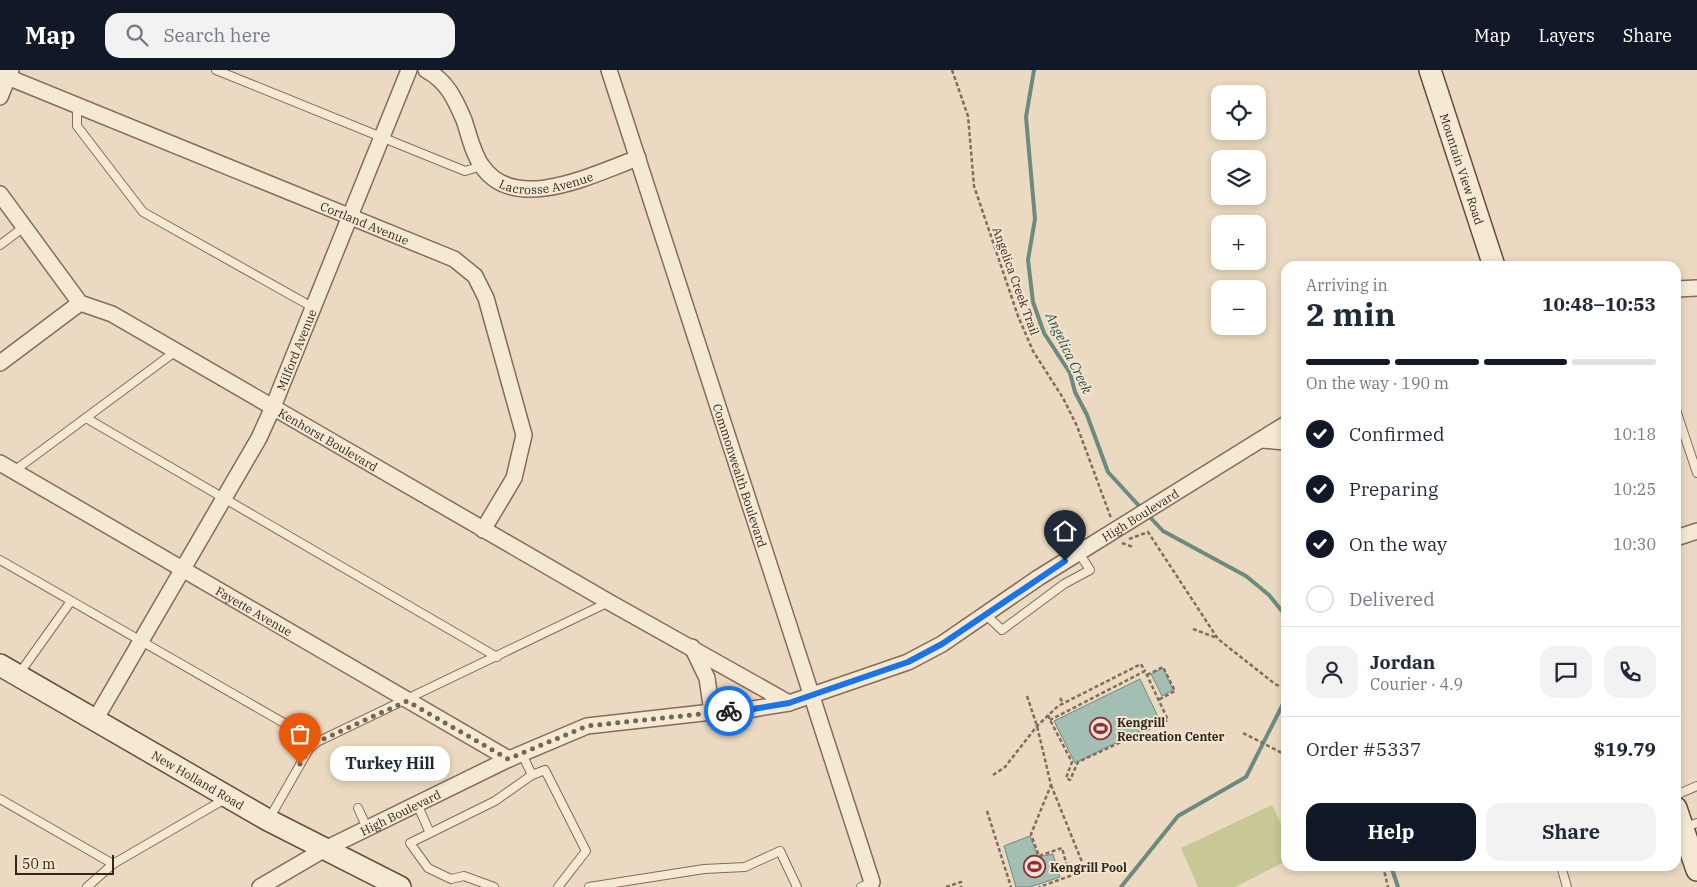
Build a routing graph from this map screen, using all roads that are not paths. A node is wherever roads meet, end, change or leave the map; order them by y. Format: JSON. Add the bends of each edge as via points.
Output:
{"nodes":[{"id":1,"x":216,"y":70,"type":"edge"},
{"id":2,"x":409,"y":70,"type":"edge"},
{"id":3,"x":426,"y":70,"type":"edge"},
{"id":4,"x":609,"y":70,"type":"edge"},
{"id":5,"x":1430,"y":70,"type":"edge"},
{"id":6,"x":6,"y":74,"type":"edge"},
{"id":7,"x":0,"y":97,"type":"edge"},
{"id":8,"x":77,"y":107,"type":"junction"},
{"id":9,"x":383,"y":138,"type":"junction"},
{"id":10,"x":638,"y":158,"type":"junction"},
{"id":11,"x":482,"y":166,"type":"junction"},
{"id":12,"x":0,"y":194,"type":"edge"},
{"id":13,"x":351,"y":217,"type":"junction"},
{"id":14,"x":24,"y":227,"type":"junction"},
{"id":15,"x":0,"y":245,"type":"edge"},
{"id":16,"x":1492,"y":261,"type":"edge"},
{"id":17,"x":1697,"y":288,"type":"edge"},
{"id":18,"x":1681,"y":289,"type":"edge"},
{"id":19,"x":80,"y":303,"type":"junction"},
{"id":20,"x":314,"y":308,"type":"junction"},
{"id":21,"x":176,"y":350,"type":"junction"},
{"id":22,"x":0,"y":363,"type":"edge"},
{"id":23,"x":273,"y":408,"type":"junction"},
{"id":24,"x":86,"y":418,"type":"junction"},
{"id":25,"x":1681,"y":425,"type":"edge"},
{"id":26,"x":1281,"y":427,"type":"edge"},
{"id":27,"x":1262,"y":440,"type":"junction"},
{"id":28,"x":1281,"y":442,"type":"edge"},
{"id":29,"x":0,"y":463,"type":"edge"},
{"id":30,"x":14,"y":471,"type":"junction"},
{"id":31,"x":1697,"y":473,"type":"edge"},
{"id":32,"x":224,"y":498,"type":"junction"},
{"id":33,"x":483,"y":530,"type":"junction"},
{"id":34,"x":1697,"y":531,"type":"edge"},
{"id":35,"x":1681,"y":536,"type":"edge"},
{"id":36,"x":1079,"y":553,"type":"junction"},
{"id":37,"x":0,"y":560,"type":"edge"},
{"id":38,"x":182,"y":570,"type":"junction"},
{"id":39,"x":71,"y":600,"type":"junction"},
{"id":40,"x":609,"y":602,"type":"junction"},
{"id":41,"x":985,"y":614,"type":"junction"},
{"id":42,"x":141,"y":641,"type":"junction"},
{"id":43,"x":692,"y":647,"type":"junction"},
{"id":44,"x":497,"y":657,"type":"junction"},
{"id":45,"x":0,"y":665,"type":"edge"},
{"id":46,"x":18,"y":675,"type":"junction"},
{"id":47,"x":812,"y":696,"type":"junction"},
{"id":48,"x":407,"y":701,"type":"junction"},
{"id":49,"x":789,"y":703,"type":"junction"},
{"id":50,"x":712,"y":712,"type":"junction"},
{"id":51,"x":95,"y":720,"type":"junction"},
{"id":52,"x":317,"y":742,"type":"junction"},
{"id":53,"x":515,"y":757,"type":"junction"},
{"id":54,"x":532,"y":775,"type":"junction"},
{"id":55,"x":1697,"y":786,"type":"edge"},
{"id":56,"x":1681,"y":793,"type":"edge"},
{"id":57,"x":229,"y":797,"type":"junction"},
{"id":58,"x":0,"y":799,"type":"edge"},
{"id":59,"x":417,"y":804,"type":"junction"},
{"id":60,"x":358,"y":808,"type":"dead end"},
{"id":61,"x":1685,"y":819,"type":"edge"},
{"id":62,"x":268,"y":820,"type":"junction"},
{"id":63,"x":367,"y":828,"type":"junction"},
{"id":64,"x":430,"y":833,"type":"junction"},
{"id":65,"x":325,"y":849,"type":"junction"},
{"id":66,"x":113,"y":864,"type":"junction"},
{"id":67,"x":1697,"y":870,"type":"edge"},
{"id":68,"x":1562,"y":871,"type":"edge"},
{"id":69,"x":866,"y":884,"type":"edge"},
{"id":70,"x":87,"y":887,"type":"edge"},
{"id":71,"x":260,"y":887,"type":"edge"},
{"id":72,"x":400,"y":887,"type":"edge"},
{"id":73,"x":494,"y":887,"type":"edge"},
{"id":74,"x":558,"y":887,"type":"edge"},
{"id":75,"x":589,"y":887,"type":"edge"},
{"id":76,"x":797,"y":887,"type":"edge"},
{"id":77,"x":1567,"y":887,"type":"edge"}],
"edges":[{"from":1,"to":9,"type":"lane"},
{"from":2,"to":9,"type":"street","name":"Milford Avenue"},
{"from":3,"to":11,"type":"street","name":"Lacrosse Avenue","via":[[451,90]]},
{"from":4,"to":10,"type":"street","name":"Commonwealth Boulevard"},
{"from":5,"to":16,"type":"main road","name":"Mountain View Road"},
{"from":6,"to":7,"type":"street"},
{"from":6,"to":8,"type":"street","name":"Cortland Avenue"},
{"from":8,"to":13,"type":"street","name":"Cortland Avenue"},
{"from":8,"to":20,"type":"lane","via":[[77,126],[143,212]]},
{"from":9,"to":11,"type":"lane","via":[[465,171]]},
{"from":9,"to":13,"type":"street","name":"Milford Avenue"},
{"from":10,"to":11,"type":"street","name":"Lacrosse Avenue","via":[[550,189],[525,190],[509,186]]},
{"from":10,"to":47,"type":"street","name":"Commonwealth Boulevard"},
{"from":12,"to":14,"type":"street"},
{"from":13,"to":20,"type":"street","name":"Milford Avenue"},
{"from":13,"to":33,"type":"street","name":"Cortland Avenue","via":[[454,259],[475,276],[486,298],[524,435],[514,478]]},
{"from":14,"to":15,"type":"lane"},
{"from":14,"to":19,"type":"street"},
{"from":17,"to":18,"type":"street"},
{"from":19,"to":21,"type":"street","name":"Kenhorst Boulevard","via":[[112,314]]},
{"from":19,"to":22,"type":"street"},
{"from":20,"to":23,"type":"street","name":"Milford Avenue"},
{"from":21,"to":23,"type":"street","name":"Kenhorst Boulevard"},
{"from":21,"to":24,"type":"lane"},
{"from":23,"to":32,"type":"street","name":"Milford Avenue"},
{"from":23,"to":33,"type":"street","name":"Kenhorst Boulevard"},
{"from":24,"to":30,"type":"lane"},
{"from":24,"to":32,"type":"lane"},
{"from":25,"to":31,"type":"lane"},
{"from":26,"to":27,"type":"street","name":"High Boulevard"},
{"from":27,"to":28,"type":"street"},
{"from":27,"to":36,"type":"street","name":"High Boulevard","via":[[1162,501],[1120,532]]},
{"from":29,"to":30,"type":"street","name":"Fayette Avenue"},
{"from":30,"to":38,"type":"street","name":"Fayette Avenue"},
{"from":32,"to":38,"type":"street","name":"Milford Avenue"},
{"from":32,"to":44,"type":"lane"},
{"from":33,"to":40,"type":"street","name":"Kenhorst Boulevard"},
{"from":34,"to":35,"type":"street"},
{"from":36,"to":41,"type":"street","name":"High Boulevard"},
{"from":36,"to":41,"type":"lane","via":[[1090,570],[1057,589],[1002,630]]},
{"from":37,"to":39,"type":"lane"},
{"from":38,"to":42,"type":"street","name":"Milford Avenue"},
{"from":38,"to":48,"type":"street","name":"Fayette Avenue"},
{"from":39,"to":42,"type":"lane"},
{"from":39,"to":46,"type":"lane"},
{"from":40,"to":43,"type":"street","name":"Kenhorst Boulevard"},
{"from":40,"to":44,"type":"lane"},
{"from":41,"to":47,"type":"street","name":"High Boulevard","via":[[942,644],[908,662]]},
{"from":42,"to":51,"type":"street","name":"Milford Avenue"},
{"from":42,"to":52,"type":"lane"},
{"from":43,"to":49,"type":"street","name":"Kenhorst Boulevard"},
{"from":43,"to":50,"type":"street","via":[[707,678]]},
{"from":44,"to":48,"type":"lane"},
{"from":45,"to":46,"type":"main road","name":"New Holland Road"},
{"from":46,"to":51,"type":"main road","name":"New Holland Road"},
{"from":47,"to":49,"type":"street","name":"High Boulevard"},
{"from":47,"to":69,"type":"street","name":"Commonwealth Boulevard"},
{"from":48,"to":52,"type":"lane"},
{"from":48,"to":53,"type":"street","name":"Fayette Avenue"},
{"from":49,"to":50,"type":"street","name":"High Boulevard"},
{"from":50,"to":53,"type":"street","name":"High Boulevard","via":[[587,726]]},
{"from":51,"to":57,"type":"main road","name":"New Holland Road"},
{"from":52,"to":62,"type":"lane","via":[[309,749]]},
{"from":53,"to":54,"type":"lane"},
{"from":53,"to":59,"type":"street","name":"High Boulevard"},
{"from":54,"to":64,"type":"lane","via":[[495,801]]},
{"from":54,"to":74,"type":"lane","via":[[545,770],[586,851]]},
{"from":55,"to":56,"type":"lane"},
{"from":57,"to":62,"type":"main road","name":"New Holland Road"},
{"from":57,"to":66,"type":"lane"},
{"from":58,"to":66,"type":"lane"},
{"from":59,"to":63,"type":"street","name":"High Boulevard"},
{"from":59,"to":64,"type":"lane"},
{"from":60,"to":63,"type":"lane"},
{"from":61,"to":67,"type":"main road"},
{"from":62,"to":65,"type":"main road","name":"New Holland Road"},
{"from":63,"to":65,"type":"street","name":"High Boulevard"},
{"from":64,"to":73,"type":"lane","via":[[410,843],[428,868],[451,879],[464,876]]},
{"from":65,"to":71,"type":"street","name":"High Boulevard"},
{"from":65,"to":72,"type":"main road","name":"New Holland Road"},
{"from":66,"to":70,"type":"lane"},
{"from":68,"to":77,"type":"lane"},
{"from":75,"to":76,"type":"lane","via":[[704,869],[745,867],[780,851]]}]}
